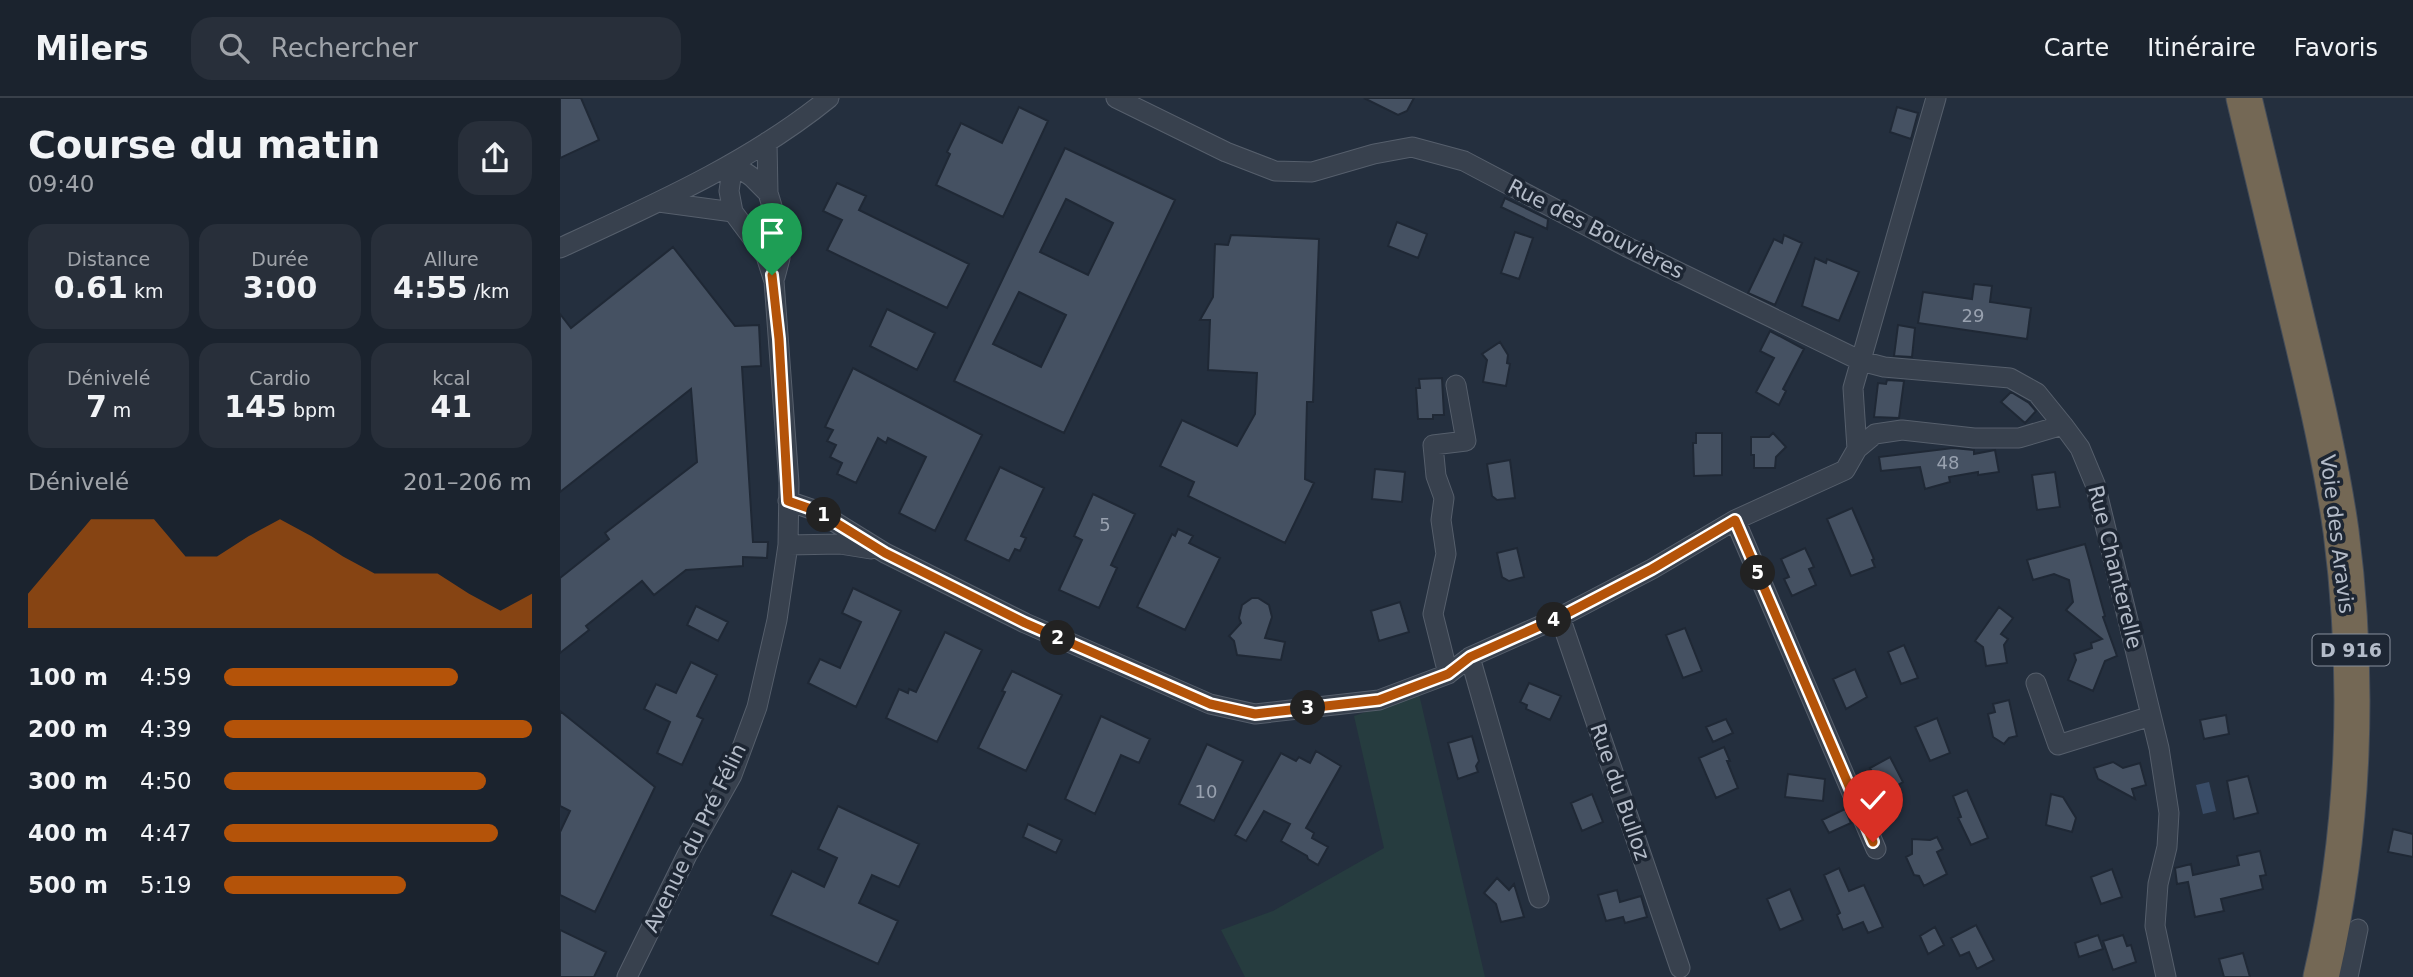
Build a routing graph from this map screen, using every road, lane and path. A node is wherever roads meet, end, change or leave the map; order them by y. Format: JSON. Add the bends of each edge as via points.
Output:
{"nodes":[{"id":1,"x":829,"y":98,"type":"edge"},
{"id":2,"x":1116,"y":98,"type":"edge"},
{"id":3,"x":1936,"y":98,"type":"edge"},
{"id":4,"x":2244,"y":98,"type":"edge"},
{"id":5,"x":767,"y":142,"type":"junction"},
{"id":6,"x":733,"y":164,"type":"junction"},
{"id":7,"x":768,"y":193,"type":"junction"},
{"id":8,"x":659,"y":202,"type":"junction"},
{"id":9,"x":733,"y":212,"type":"junction"},
{"id":10,"x":560,"y":248,"type":"edge"},
{"id":11,"x":775,"y":281,"type":"junction"},
{"id":12,"x":1861,"y":361,"type":"junction"},
{"id":13,"x":1456,"y":385,"type":"dead end"},
{"id":14,"x":2063,"y":425,"type":"junction"},
{"id":15,"x":1857,"y":449,"type":"junction"},
{"id":16,"x":788,"y":501,"type":"junction"},
{"id":17,"x":1735,"y":520,"type":"junction"},
{"id":18,"x":788,"y":545,"type":"junction"},
{"id":19,"x":885,"y":553,"type":"junction"},
{"id":20,"x":1560,"y":617,"type":"junction"},
{"id":21,"x":1470,"y":657,"type":"junction"},
{"id":22,"x":1448,"y":674,"type":"junction"},
{"id":23,"x":2036,"y":683,"type":"dead end"},
{"id":24,"x":2151,"y":716,"type":"junction"},
{"id":25,"x":1876,"y":849,"type":"dead end"},
{"id":26,"x":1539,"y":898,"type":"dead end"},
{"id":27,"x":2358,"y":929,"type":"dead end"},
{"id":28,"x":1680,"y":968,"type":"dead end"},
{"id":29,"x":627,"y":977,"type":"edge"},
{"id":30,"x":2166,"y":977,"type":"edge"},
{"id":31,"x":2321,"y":977,"type":"edge"},
{"id":32,"x":2348,"y":977,"type":"edge"}],
"edges":[{"from":1,"to":5,"type":"street"},
{"from":2,"to":12,"type":"street","name":"Rue des Bouvières","via":[[1275,171],[1312,172],[1412,148],[1464,161]]},
{"from":3,"to":12,"type":"street"},
{"from":4,"to":31,"type":"highway","name":"Voie des Aravis","number":"D 916","via":[[2321,419],[2348,596],[2349,775],[2337,889]]},
{"from":5,"to":6,"type":"street"},
{"from":5,"to":7,"type":"street","name":"Avenue du Pré Félin"},
{"from":6,"to":7,"type":"street"},
{"from":6,"to":8,"type":"street"},
{"from":6,"to":9,"type":"street"},
{"from":7,"to":11,"type":"street","name":"Avenue du Pré Félin","via":[[778,226],[780,258]]},
{"from":8,"to":9,"type":"street"},
{"from":8,"to":10,"type":"street"},
{"from":9,"to":11,"type":"street","name":"Avenue du Pré Félin","via":[[766,256]]},
{"from":11,"to":16,"type":"street","name":"Avenue du Pré Félin"},
{"from":12,"to":14,"type":"street","name":"Rue des Bouvières","via":[[2010,378],[2037,393]]},
{"from":12,"to":15,"type":"street","via":[[1853,388]]},
{"from":13,"to":22,"type":"street","via":[[1466,441],[1433,445],[1444,498],[1441,520],[1446,554],[1433,614]]},
{"from":14,"to":15,"type":"street","via":[[2019,438],[1902,430],[1875,434]]},
{"from":14,"to":24,"type":"street","name":"Rue Chanterelle","via":[[2080,448],[2095,484]]},
{"from":15,"to":17,"type":"street","via":[[1845,470]]},
{"from":16,"to":18,"type":"street","name":"Avenue du Pré Félin"},
{"from":16,"to":19,"type":"street","via":[[817,511]]},
{"from":17,"to":20,"type":"street"},
{"from":17,"to":25,"type":"street"},
{"from":18,"to":19,"type":"street","via":[[847,545]]},
{"from":18,"to":29,"type":"street","name":"Avenue du Pré Félin","via":[[767,667],[732,775]]},
{"from":19,"to":22,"type":"street","via":[[1025,623],[1210,704],[1255,714],[1379,700]]},
{"from":20,"to":21,"type":"street"},
{"from":20,"to":28,"type":"street","name":"Rue du Bulloz"},
{"from":21,"to":22,"type":"street"},
{"from":21,"to":26,"type":"street"},
{"from":23,"to":24,"type":"street","via":[[2058,745]]},
{"from":24,"to":30,"type":"street","name":"Rue Chanterelle","via":[[2169,813],[2155,926]]},
{"from":27,"to":32,"type":"street"}]}
